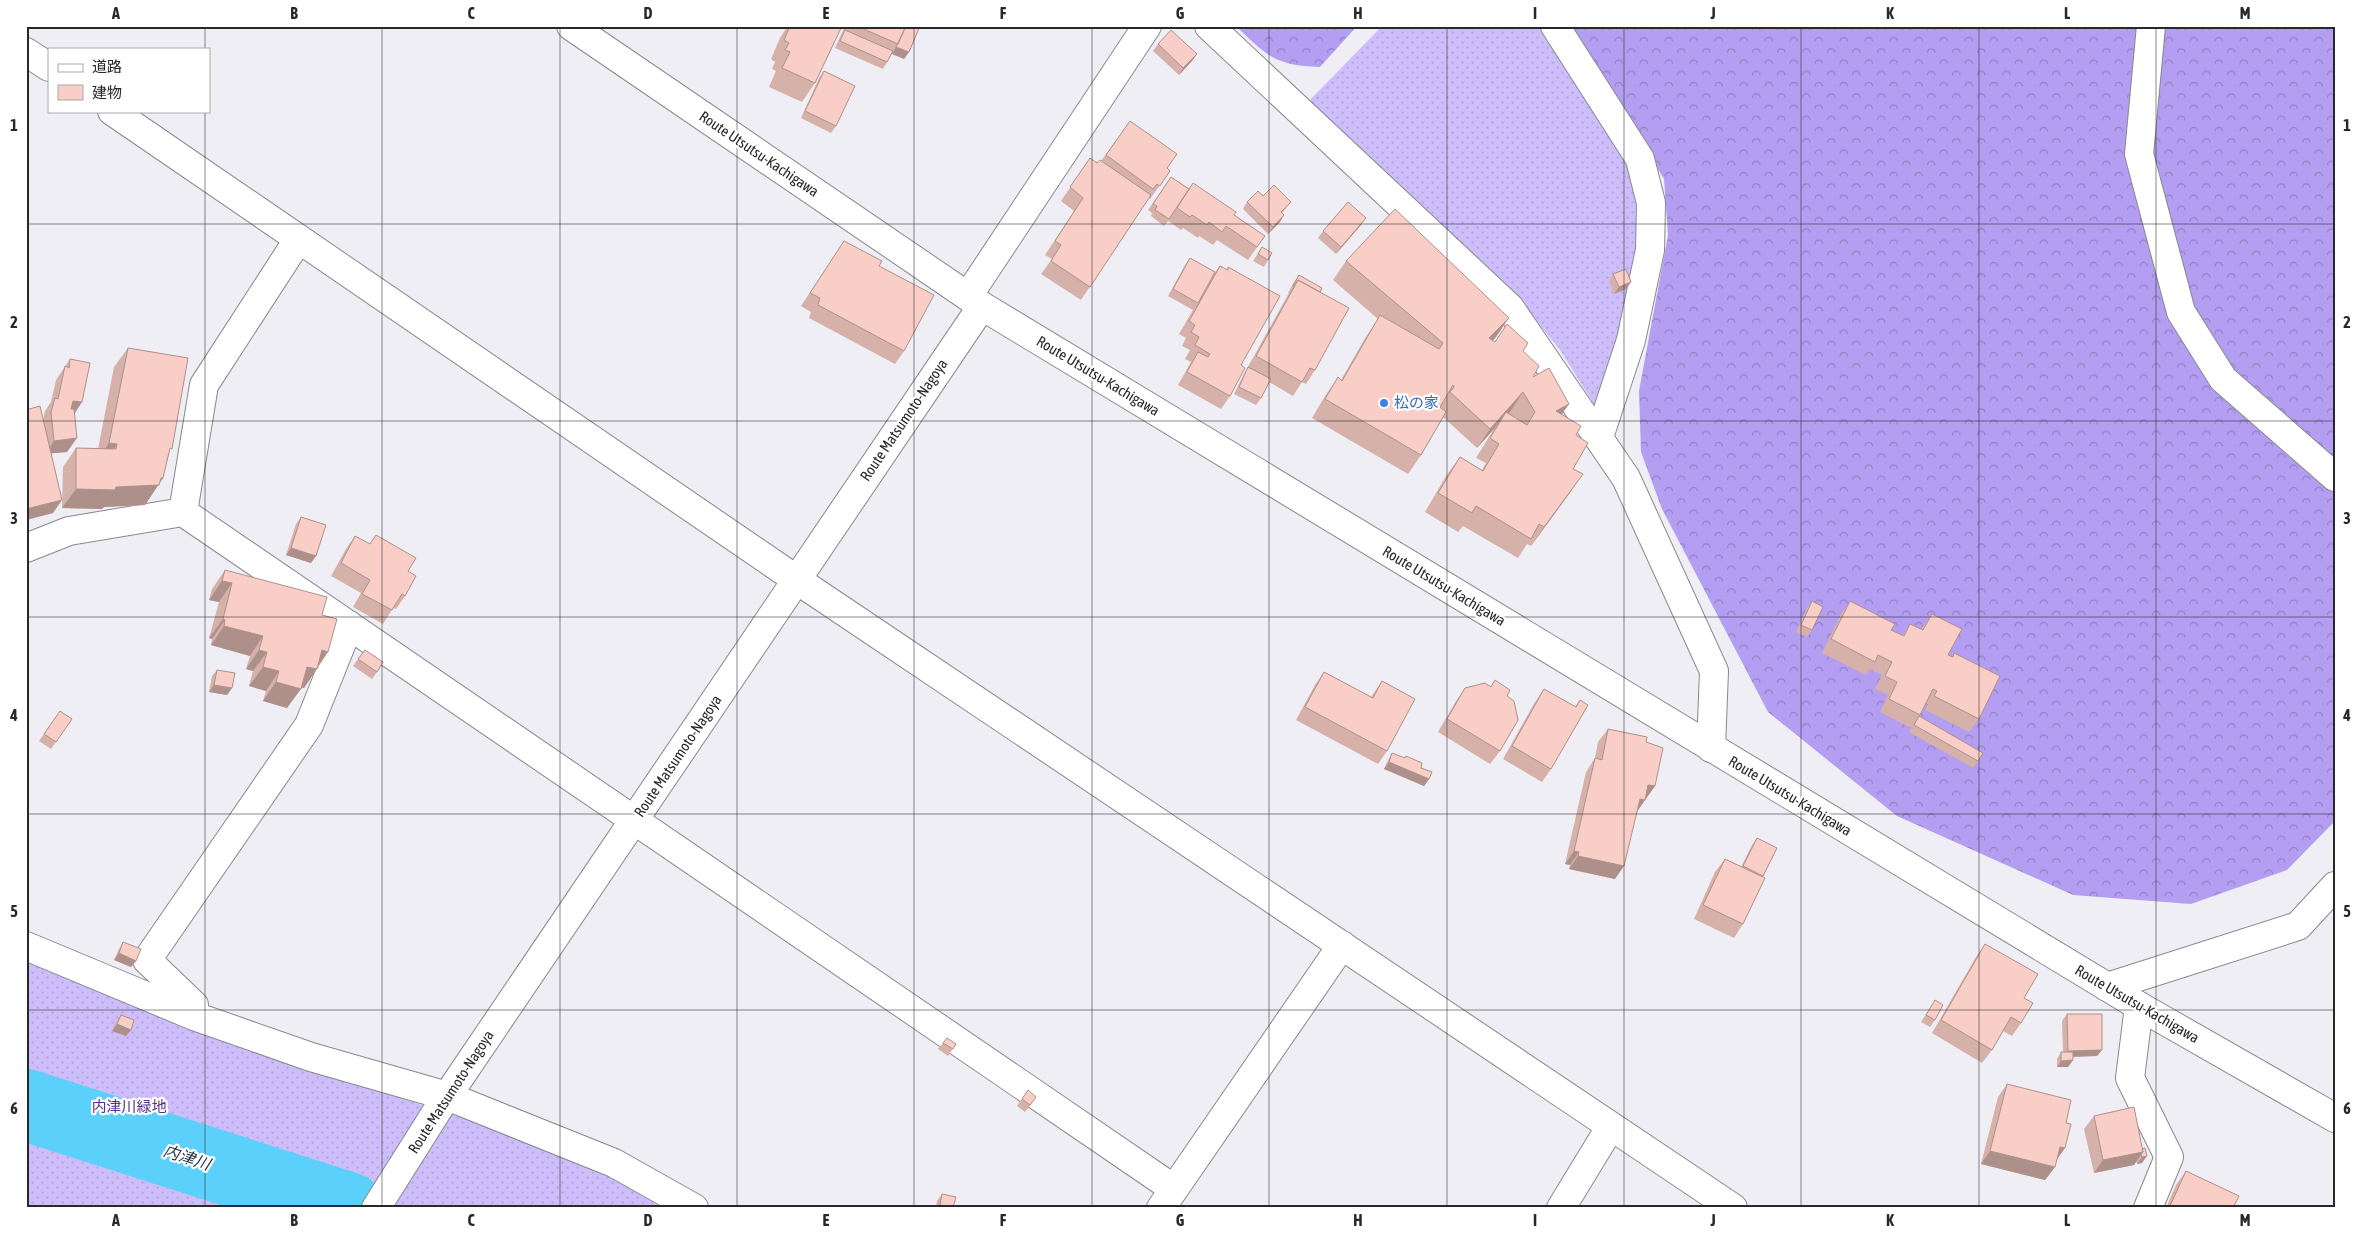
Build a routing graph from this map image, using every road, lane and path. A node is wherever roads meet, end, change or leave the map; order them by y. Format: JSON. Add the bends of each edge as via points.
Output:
{"nodes":[{"id":1,"x":571,"y":26,"type":"edge"},
{"id":2,"x":1146,"y":26,"type":"edge"},
{"id":3,"x":1209,"y":26,"type":"edge"},
{"id":4,"x":1555,"y":26,"type":"edge"},
{"id":5,"x":2151,"y":26,"type":"edge"},
{"id":6,"x":26,"y":52,"type":"edge"},
{"id":7,"x":48,"y":66,"type":"edge"},
{"id":8,"x":113,"y":112,"type":"edge"},
{"id":9,"x":298,"y":240,"type":"junction"},
{"id":10,"x":975,"y":301,"type":"junction"},
{"id":11,"x":1599,"y":437,"type":"junction"},
{"id":12,"x":2335,"y":476,"type":"edge"},
{"id":13,"x":183,"y":512,"type":"junction"},
{"id":14,"x":26,"y":548,"type":"edge"},
{"id":15,"x":797,"y":580,"type":"junction"},
{"id":16,"x":349,"y":625,"type":"junction"},
{"id":17,"x":1711,"y":748,"type":"junction"},
{"id":18,"x":635,"y":820,"type":"junction"},
{"id":19,"x":2335,"y":886,"type":"edge"},
{"id":20,"x":26,"y":946,"type":"edge"},
{"id":21,"x":1342,"y":946,"type":"junction"},
{"id":22,"x":2107,"y":987,"type":"junction"},
{"id":23,"x":2139,"y":1006,"type":"junction"},
{"id":24,"x":194,"y":1016,"type":"junction"},
{"id":25,"x":442,"y":1104,"type":"junction"},
{"id":26,"x":2335,"y":1118,"type":"edge"},
{"id":27,"x":1611,"y":1126,"type":"junction"},
{"id":28,"x":1168,"y":1198,"type":"edge"},
{"id":29,"x":376,"y":1208,"type":"edge"},
{"id":30,"x":694,"y":1208,"type":"edge"},
{"id":31,"x":1561,"y":1208,"type":"edge"},
{"id":32,"x":1733,"y":1208,"type":"edge"},
{"id":33,"x":2148,"y":1208,"type":"edge"}],
"edges":[{"from":1,"to":10,"type":"street","name":"Route Utsutsu-Kachigawa"},
{"from":2,"to":10,"type":"street","name":"Route Matsumoto-Nagoya"},
{"from":3,"to":11,"type":"street","via":[[1510,308]]},
{"from":4,"to":11,"type":"street","via":[[1640,159],[1651,203],[1650,250],[1631,340]]},
{"from":5,"to":12,"type":"street","via":[[2139,154],[2181,312],[2223,380]]},
{"from":6,"to":7,"type":"street"},
{"from":8,"to":9,"type":"street"},
{"from":9,"to":13,"type":"street","via":[[204,385]]},
{"from":9,"to":15,"type":"street"},
{"from":10,"to":15,"type":"street","name":"Route Matsumoto-Nagoya"},
{"from":10,"to":17,"type":"street","name":"Route Utsutsu-Kachigawa"},
{"from":11,"to":17,"type":"street","via":[[1626,478],[1714,671]]},
{"from":13,"to":14,"type":"street","via":[[69,531]]},
{"from":13,"to":16,"type":"street"},
{"from":15,"to":18,"type":"street","name":"Route Matsumoto-Nagoya"},
{"from":15,"to":21,"type":"street"},
{"from":16,"to":18,"type":"street"},
{"from":16,"to":24,"type":"street","via":[[309,725],[147,960],[194,1005]]},
{"from":17,"to":22,"type":"street","name":"Route Utsutsu-Kachigawa"},
{"from":18,"to":25,"type":"street","name":"Route Matsumoto-Nagoya"},
{"from":18,"to":28,"type":"street"},
{"from":19,"to":22,"type":"street","via":[[2298,926]]},
{"from":20,"to":24,"type":"street"},
{"from":21,"to":27,"type":"street"},
{"from":21,"to":28,"type":"street"},
{"from":22,"to":23,"type":"street","name":"Route Utsutsu-Kachigawa"},
{"from":23,"to":26,"type":"street","name":"Route Utsutsu-Kachigawa"},
{"from":23,"to":33,"type":"street","via":[[2130,1078],[2169,1157]]},
{"from":24,"to":25,"type":"street"},
{"from":25,"to":29,"type":"street","name":"Route Matsumoto-Nagoya"},
{"from":25,"to":30,"type":"street","via":[[614,1163]]},
{"from":27,"to":31,"type":"street"},
{"from":27,"to":32,"type":"street"}]}
